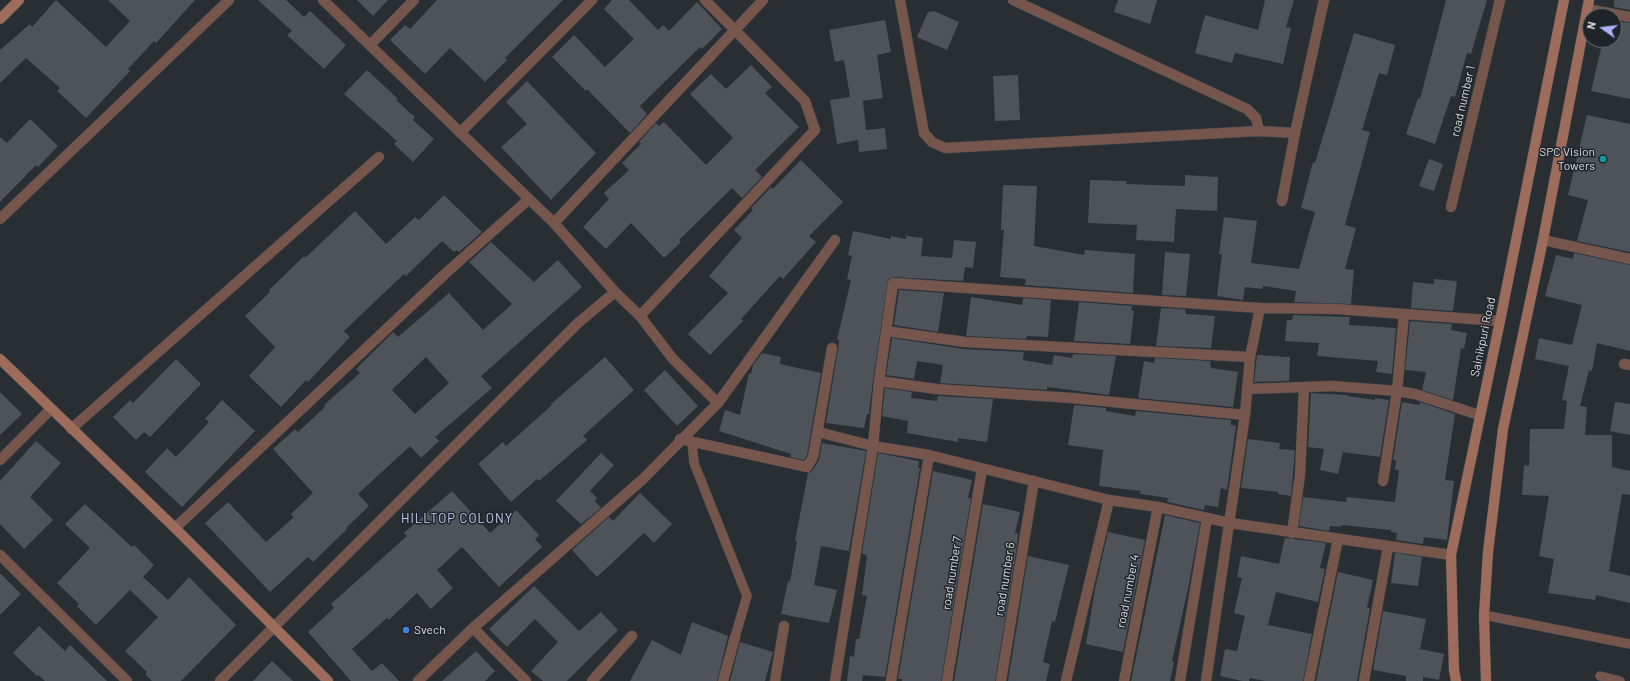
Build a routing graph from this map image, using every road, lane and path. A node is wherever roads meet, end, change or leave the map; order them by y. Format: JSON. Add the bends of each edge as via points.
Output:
{"nodes":[{"id":1,"x":19,"y":0,"type":"edge"},
{"id":2,"x":229,"y":0,"type":"edge"},
{"id":3,"x":323,"y":0,"type":"edge"},
{"id":4,"x":414,"y":0,"type":"edge"},
{"id":5,"x":592,"y":0,"type":"edge"},
{"id":6,"x":705,"y":0,"type":"edge"},
{"id":7,"x":763,"y":0,"type":"edge"},
{"id":8,"x":900,"y":0,"type":"edge"},
{"id":9,"x":1013,"y":0,"type":"edge"},
{"id":10,"x":1324,"y":0,"type":"edge"},
{"id":11,"x":1500,"y":0,"type":"edge"},
{"id":12,"x":1564,"y":0,"type":"edge"},
{"id":13,"x":1588,"y":4,"type":"edge"},
{"id":14,"x":1630,"y":17,"type":"edge"},
{"id":15,"x":1,"y":18,"type":"edge"},
{"id":16,"x":736,"y":31,"type":"junction"},
{"id":17,"x":370,"y":45,"type":"junction"},
{"id":18,"x":1259,"y":131,"type":"junction"},
{"id":19,"x":460,"y":133,"type":"junction"},
{"id":20,"x":1295,"y":133,"type":"junction"},
{"id":21,"x":379,"y":157,"type":"dead end"},
{"id":22,"x":529,"y":199,"type":"junction"},
{"id":23,"x":1282,"y":202,"type":"dead end"},
{"id":24,"x":1451,"y":207,"type":"dead end"},
{"id":25,"x":0,"y":219,"type":"edge"},
{"id":26,"x":554,"y":223,"type":"junction"},
{"id":27,"x":835,"y":240,"type":"dead end"},
{"id":28,"x":1542,"y":240,"type":"junction"},
{"id":29,"x":1630,"y":259,"type":"edge"},
{"id":30,"x":615,"y":292,"type":"junction"},
{"id":31,"x":1260,"y":308,"type":"junction"},
{"id":32,"x":1404,"y":314,"type":"junction"},
{"id":33,"x":640,"y":316,"type":"junction"},
{"id":34,"x":1500,"y":321,"type":"junction"},
{"id":35,"x":886,"y":331,"type":"junction"},
{"id":36,"x":832,"y":348,"type":"dead end"},
{"id":37,"x":1250,"y":357,"type":"junction"},
{"id":38,"x":0,"y":359,"type":"edge"},
{"id":39,"x":879,"y":381,"type":"junction"},
{"id":40,"x":1304,"y":387,"type":"junction"},
{"id":41,"x":1248,"y":389,"type":"junction"},
{"id":42,"x":1397,"y":391,"type":"junction"},
{"id":43,"x":718,"y":403,"type":"junction"},
{"id":44,"x":51,"y":409,"type":"junction"},
{"id":45,"x":1245,"y":415,"type":"junction"},
{"id":46,"x":1479,"y":416,"type":"junction"},
{"id":47,"x":71,"y":429,"type":"junction"},
{"id":48,"x":818,"y":432,"type":"junction"},
{"id":49,"x":680,"y":439,"type":"junction"},
{"id":50,"x":692,"y":442,"type":"junction"},
{"id":51,"x":873,"y":446,"type":"junction"},
{"id":52,"x":929,"y":455,"type":"junction"},
{"id":53,"x":0,"y":460,"type":"edge"},
{"id":54,"x":982,"y":469,"type":"junction"},
{"id":55,"x":1034,"y":481,"type":"junction"},
{"id":56,"x":1383,"y":481,"type":"dead end"},
{"id":57,"x":1109,"y":500,"type":"junction"},
{"id":58,"x":1158,"y":507,"type":"junction"},
{"id":59,"x":1207,"y":518,"type":"junction"},
{"id":60,"x":1230,"y":523,"type":"junction"},
{"id":61,"x":175,"y":528,"type":"junction"},
{"id":62,"x":1292,"y":533,"type":"junction"},
{"id":63,"x":1338,"y":539,"type":"junction"},
{"id":64,"x":1388,"y":546,"type":"junction"},
{"id":65,"x":1451,"y":554,"type":"junction"},
{"id":66,"x":0,"y":555,"type":"edge"},
{"id":67,"x":1484,"y":615,"type":"junction"},
{"id":68,"x":273,"y":626,"type":"junction"},
{"id":69,"x":784,"y":626,"type":"dead end"},
{"id":70,"x":473,"y":628,"type":"junction"},
{"id":71,"x":632,"y":636,"type":"dead end"},
{"id":72,"x":735,"y":637,"type":"joint"},
{"id":73,"x":1630,"y":644,"type":"edge"},
{"id":74,"x":1600,"y":676,"type":"dead end"},
{"id":75,"x":127,"y":681,"type":"edge"},
{"id":76,"x":220,"y":681,"type":"edge"},
{"id":77,"x":328,"y":681,"type":"edge"},
{"id":78,"x":418,"y":681,"type":"edge"},
{"id":79,"x":526,"y":681,"type":"edge"},
{"id":80,"x":592,"y":681,"type":"edge"},
{"id":81,"x":723,"y":681,"type":"edge"},
{"id":82,"x":775,"y":681,"type":"edge"},
{"id":83,"x":835,"y":681,"type":"edge"},
{"id":84,"x":891,"y":681,"type":"edge"},
{"id":85,"x":947,"y":681,"type":"edge"},
{"id":86,"x":1001,"y":681,"type":"edge"},
{"id":87,"x":1066,"y":681,"type":"edge"},
{"id":88,"x":1124,"y":681,"type":"edge"},
{"id":89,"x":1180,"y":681,"type":"edge"},
{"id":90,"x":1206,"y":681,"type":"edge"},
{"id":91,"x":1309,"y":681,"type":"edge"},
{"id":92,"x":1364,"y":681,"type":"edge"},
{"id":93,"x":1456,"y":681,"type":"edge"},
{"id":94,"x":1486,"y":681,"type":"edge"},
{"id":95,"x":1620,"y":681,"type":"edge"}],
"edges":[{"from":1,"to":15,"type":"main road"},
{"from":2,"to":25,"type":"street"},
{"from":3,"to":17,"type":"street"},
{"from":4,"to":17,"type":"street"},
{"from":5,"to":19,"type":"street"},
{"from":6,"to":16,"type":"street"},
{"from":7,"to":16,"type":"street"},
{"from":8,"to":18,"type":"street","via":[[924,133],[932,142],[945,148]]},
{"from":9,"to":18,"type":"street","via":[[1247,109],[1256,118]]},
{"from":10,"to":20,"type":"street"},
{"from":11,"to":24,"type":"street","name":"road number 1"},
{"from":12,"to":34,"type":"main road","name":"Sainikpuri Road"},
{"from":13,"to":14,"type":"street"},
{"from":13,"to":28,"type":"main road"},
{"from":16,"to":26,"type":"street"},
{"from":16,"to":33,"type":"street","via":[[805,100],[815,130]]},
{"from":17,"to":19,"type":"street"},
{"from":18,"to":20,"type":"street"},
{"from":19,"to":22,"type":"street"},
{"from":20,"to":23,"type":"street"},
{"from":21,"to":47,"type":"street"},
{"from":22,"to":26,"type":"street"},
{"from":22,"to":61,"type":"street","via":[[446,273]]},
{"from":26,"to":30,"type":"street"},
{"from":27,"to":43,"type":"street"},
{"from":28,"to":29,"type":"street"},
{"from":28,"to":67,"type":"main road","via":[[1503,429],[1488,552]]},
{"from":30,"to":33,"type":"street"},
{"from":30,"to":68,"type":"street","via":[[578,323]]},
{"from":31,"to":32,"type":"street","via":[[1336,309]]},
{"from":31,"to":35,"type":"street","via":[[893,283]]},
{"from":31,"to":37,"type":"street"},
{"from":32,"to":34,"type":"street"},
{"from":32,"to":42,"type":"street"},
{"from":33,"to":43,"type":"street","via":[[673,358]]},
{"from":34,"to":46,"type":"main road","name":"Sainikpuri Road"},
{"from":35,"to":37,"type":"street","via":[[965,342]]},
{"from":35,"to":39,"type":"street"},
{"from":36,"to":48,"type":"street"},
{"from":37,"to":41,"type":"street"},
{"from":38,"to":44,"type":"main road"},
{"from":39,"to":45,"type":"street","via":[[936,389],[1072,398]]},
{"from":39,"to":51,"type":"street"},
{"from":40,"to":41,"type":"street"},
{"from":40,"to":42,"type":"street","via":[[1332,386]]},
{"from":40,"to":62,"type":"street","via":[[1300,475]]},
{"from":41,"to":45,"type":"street"},
{"from":42,"to":46,"type":"street","via":[[1414,394]]},
{"from":42,"to":56,"type":"street"},
{"from":43,"to":49,"type":"street"},
{"from":44,"to":47,"type":"main road"},
{"from":44,"to":53,"type":"street"},
{"from":45,"to":60,"type":"street"},
{"from":46,"to":65,"type":"main road","name":"Sainikpuri Road"},
{"from":47,"to":61,"type":"main road"},
{"from":48,"to":50,"type":"street","via":[[813,457],[807,467]]},
{"from":48,"to":51,"type":"street"},
{"from":49,"to":50,"type":"street"},
{"from":49,"to":70,"type":"street","via":[[643,479]]},
{"from":50,"to":72,"type":"lane","via":[[694,463],[747,596]]},
{"from":51,"to":52,"type":"street"},
{"from":51,"to":83,"type":"street"},
{"from":52,"to":54,"type":"street"},
{"from":52,"to":84,"type":"street"},
{"from":54,"to":55,"type":"street"},
{"from":54,"to":85,"type":"street","name":"road number 7"},
{"from":55,"to":57,"type":"street"},
{"from":55,"to":86,"type":"street","name":"road number 6"},
{"from":57,"to":58,"type":"street"},
{"from":57,"to":87,"type":"street"},
{"from":58,"to":59,"type":"street"},
{"from":58,"to":88,"type":"street","name":"road number 4"},
{"from":59,"to":60,"type":"street"},
{"from":59,"to":89,"type":"street"},
{"from":60,"to":62,"type":"street"},
{"from":60,"to":90,"type":"street"},
{"from":61,"to":68,"type":"main road"},
{"from":62,"to":63,"type":"street"},
{"from":63,"to":64,"type":"street"},
{"from":63,"to":91,"type":"street"},
{"from":64,"to":65,"type":"street"},
{"from":64,"to":92,"type":"street"},
{"from":65,"to":93,"type":"main road","name":"Sainikpuri Road"},
{"from":66,"to":75,"type":"street"},
{"from":67,"to":73,"type":"lane"},
{"from":67,"to":94,"type":"main road"},
{"from":68,"to":76,"type":"street"},
{"from":68,"to":77,"type":"main road"},
{"from":69,"to":82,"type":"street"},
{"from":70,"to":78,"type":"street"},
{"from":70,"to":79,"type":"street"},
{"from":71,"to":80,"type":"street"},
{"from":72,"to":81,"type":"street"},
{"from":74,"to":95,"type":"lane"}]}
